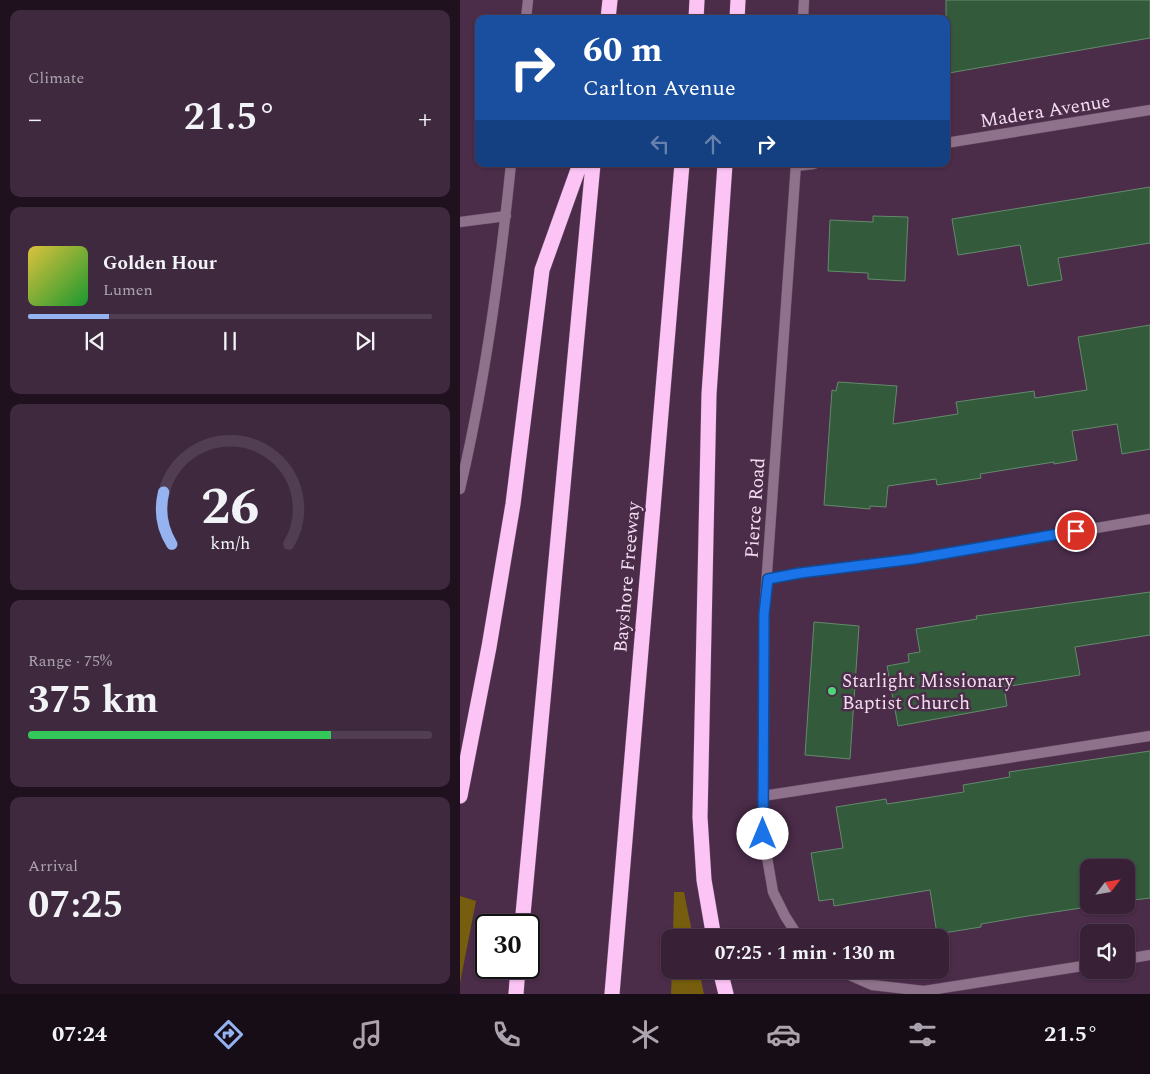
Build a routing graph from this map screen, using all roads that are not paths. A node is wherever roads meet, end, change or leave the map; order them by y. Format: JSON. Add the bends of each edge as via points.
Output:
{"nodes":[{"id":1,"x":528,"y":0,"type":"edge"},
{"id":2,"x":610,"y":0,"type":"edge"},
{"id":3,"x":697,"y":0,"type":"edge"},
{"id":4,"x":738,"y":0,"type":"edge"},
{"id":5,"x":804,"y":0,"type":"edge"},
{"id":6,"x":526,"y":15,"type":"edge"},
{"id":7,"x":608,"y":15,"type":"edge"},
{"id":8,"x":696,"y":15,"type":"edge"},
{"id":9,"x":737,"y":15,"type":"edge"},
{"id":10,"x":803,"y":15,"type":"edge"},
{"id":11,"x":1150,"y":110,"type":"edge"},
{"id":12,"x":950,"y":142,"type":"edge"},
{"id":13,"x":511,"y":167,"type":"edge"},
{"id":14,"x":579,"y":167,"type":"edge"},
{"id":15,"x":593,"y":167,"type":"edge"},
{"id":16,"x":682,"y":167,"type":"edge"},
{"id":17,"x":725,"y":167,"type":"edge"},
{"id":18,"x":796,"y":167,"type":"edge"},
{"id":19,"x":506,"y":216,"type":"junction"},
{"id":20,"x":460,"y":222,"type":"edge"},
{"id":21,"x":460,"y":489,"type":"edge"},
{"id":22,"x":1150,"y":519,"type":"edge"},
{"id":23,"x":768,"y":579,"type":"junction"},
{"id":24,"x":1150,"y":736,"type":"edge"},
{"id":25,"x":460,"y":796,"type":"edge"},
{"id":26,"x":763,"y":796,"type":"junction"},
{"id":27,"x":523,"y":914,"type":"edge"},
{"id":28,"x":712,"y":929,"type":"edge"},
{"id":29,"x":793,"y":929,"type":"edge"},
{"id":30,"x":1150,"y":955,"type":"edge"},
{"id":31,"x":1135,"y":958,"type":"edge"},
{"id":32,"x":1080,"y":966,"type":"edge"},
{"id":33,"x":517,"y":979,"type":"edge"},
{"id":34,"x":722,"y":979,"type":"edge"},
{"id":35,"x":858,"y":979,"type":"edge"},
{"id":36,"x":516,"y":994,"type":"edge"},
{"id":37,"x":612,"y":994,"type":"edge"},
{"id":38,"x":726,"y":994,"type":"edge"}],
"edges":[{"from":1,"to":6,"type":"street"},
{"from":2,"to":7,"type":"highway"},
{"from":3,"to":8,"type":"highway"},
{"from":4,"to":9,"type":"highway"},
{"from":5,"to":10,"type":"street"},
{"from":11,"to":12,"type":"street","name":"Madera Avenue"},
{"from":13,"to":19,"type":"street"},
{"from":14,"to":25,"type":"highway","via":[[542,270],[513,504]]},
{"from":15,"to":27,"type":"highway"},
{"from":16,"to":37,"type":"highway","name":"Bayshore Freeway"},
{"from":17,"to":28,"type":"highway","via":[[709,394],[701,807],[704,880]]},
{"from":18,"to":23,"type":"street","name":"Pierce Road"},
{"from":19,"to":20,"type":"street"},
{"from":19,"to":21,"type":"street"},
{"from":22,"to":23,"type":"street","via":[[913,559]]},
{"from":23,"to":26,"type":"street","name":"Pierce Road","via":[[764,614]]},
{"from":24,"to":26,"type":"street"},
{"from":26,"to":29,"type":"street","name":"Pierce Road","via":[[763,834],[773,892]]},
{"from":30,"to":31,"type":"street"},
{"from":32,"to":35,"type":"street","via":[[924,991],[872,985]]},
{"from":33,"to":36,"type":"highway"},
{"from":34,"to":38,"type":"highway"}]}
